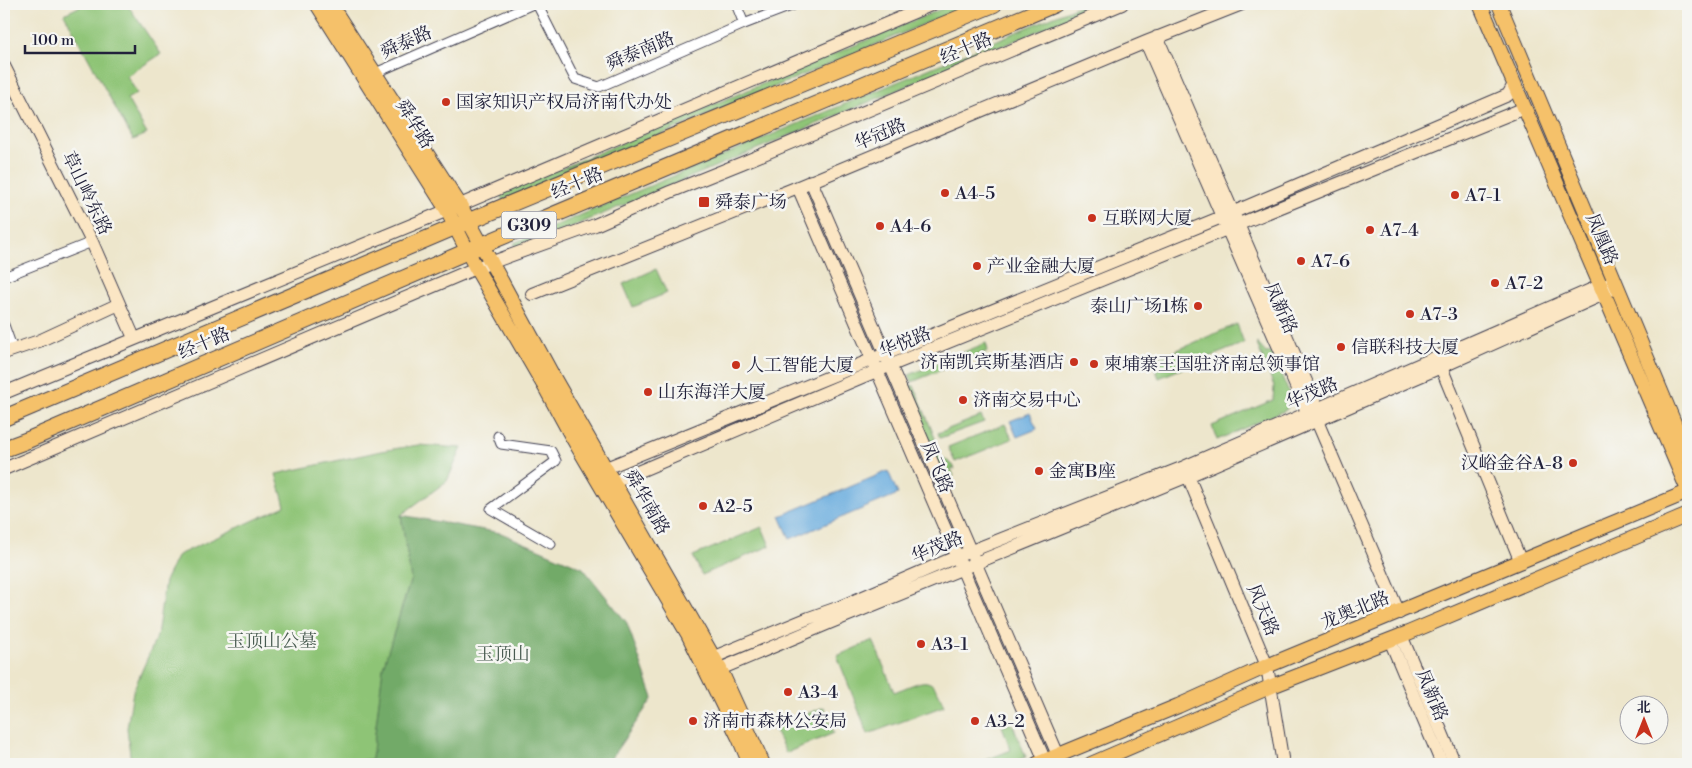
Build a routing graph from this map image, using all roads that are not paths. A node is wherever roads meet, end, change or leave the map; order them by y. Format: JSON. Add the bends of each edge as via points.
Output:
{"nodes":[{"id":1,"x":317,"y":4,"type":"edge"},
{"id":2,"x":330,"y":4,"type":"edge"},
{"id":3,"x":535,"y":4,"type":"edge"},
{"id":4,"x":736,"y":4,"type":"edge"},
{"id":5,"x":796,"y":4,"type":"edge"},
{"id":6,"x":934,"y":4,"type":"edge"},
{"id":7,"x":994,"y":4,"type":"edge"},
{"id":8,"x":1055,"y":4,"type":"edge"},
{"id":9,"x":1122,"y":4,"type":"edge"},
{"id":10,"x":1242,"y":4,"type":"edge"},
{"id":11,"x":1480,"y":4,"type":"edge"},
{"id":12,"x":1499,"y":4,"type":"edge"},
{"id":13,"x":744,"y":24,"type":"junction"},
{"id":14,"x":1152,"y":39,"type":"junction"},
{"id":15,"x":4,"y":66,"type":"edge"},
{"id":16,"x":373,"y":74,"type":"junction"},
{"id":17,"x":1514,"y":84,"type":"junction"},
{"id":18,"x":1525,"y":108,"type":"junction"},
{"id":19,"x":811,"y":181,"type":"junction"},
{"id":20,"x":798,"y":187,"type":"junction"},
{"id":21,"x":453,"y":208,"type":"junction"},
{"id":22,"x":1234,"y":212,"type":"junction"},
{"id":23,"x":1222,"y":217,"type":"junction"},
{"id":24,"x":462,"y":224,"type":"junction"},
{"id":25,"x":1234,"y":227,"type":"junction"},
{"id":26,"x":92,"y":242,"type":"junction"},
{"id":27,"x":475,"y":248,"type":"junction"},
{"id":28,"x":491,"y":262,"type":"junction"},
{"id":29,"x":476,"y":268,"type":"junction"},
{"id":30,"x":4,"y":277,"type":"edge"},
{"id":31,"x":1616,"y":284,"type":"junction"},
{"id":32,"x":1604,"y":289,"type":"junction"},
{"id":33,"x":532,"y":294,"type":"dead end"},
{"id":34,"x":119,"y":304,"type":"junction"},
{"id":35,"x":4,"y":325,"type":"edge"},
{"id":36,"x":134,"y":338,"type":"junction"},
{"id":37,"x":8,"y":351,"type":"edge"},
{"id":38,"x":888,"y":361,"type":"junction"},
{"id":39,"x":875,"y":366,"type":"junction"},
{"id":40,"x":1441,"y":368,"type":"junction"},
{"id":41,"x":4,"y":393,"type":"edge"},
{"id":42,"x":1314,"y":415,"type":"junction"},
{"id":43,"x":4,"y":418,"type":"edge"},
{"id":44,"x":498,"y":436,"type":"dead end"},
{"id":45,"x":4,"y":449,"type":"edge"},
{"id":46,"x":1688,"y":456,"type":"edge"},
{"id":47,"x":606,"y":468,"type":"junction"},
{"id":48,"x":4,"y":469,"type":"edge"},
{"id":49,"x":1188,"y":476,"type":"junction"},
{"id":50,"x":614,"y":482,"type":"junction"},
{"id":51,"x":1688,"y":491,"type":"edge"},
{"id":52,"x":1688,"y":516,"type":"edge"},
{"id":53,"x":551,"y":544,"type":"dead end"},
{"id":54,"x":973,"y":558,"type":"junction"},
{"id":55,"x":1521,"y":562,"type":"junction"},
{"id":56,"x":959,"y":563,"type":"junction"},
{"id":57,"x":1399,"y":613,"type":"junction"},
{"id":58,"x":1396,"y":638,"type":"junction"},
{"id":59,"x":717,"y":663,"type":"junction"},
{"id":60,"x":1267,"y":666,"type":"junction"},
{"id":61,"x":1272,"y":686,"type":"junction"},
{"id":62,"x":1058,"y":755,"type":"junction"},
{"id":63,"x":1041,"y":763,"type":"edge"},
{"id":64,"x":750,"y":764,"type":"edge"},
{"id":65,"x":763,"y":764,"type":"edge"},
{"id":66,"x":1091,"y":764,"type":"edge"},
{"id":67,"x":1283,"y":764,"type":"edge"},
{"id":68,"x":1442,"y":764,"type":"edge"},
{"id":69,"x":1455,"y":764,"type":"edge"}],
"edges":[{"from":1,"to":21,"type":"main road","name":"舜华路"},
{"from":2,"to":16,"type":"main road","name":"舜华路"},
{"from":3,"to":13,"type":"street","name":"舜泰南路","via":[[575,79],[599,87]]},
{"from":3,"to":16,"type":"street","name":"舜泰路"},
{"from":4,"to":13,"type":"street"},
{"from":5,"to":13,"type":"street","name":"舜泰南路"},
{"from":6,"to":21,"type":"street","name":"经十路"},
{"from":7,"to":24,"type":"highway","name":"经十路","number":"G309"},
{"from":8,"to":27,"type":"highway","name":"经十路","number":"G309"},
{"from":9,"to":28,"type":"street","name":"经十路","via":[[595,225]]},
{"from":10,"to":14,"type":"street","name":"华冠路"},
{"from":11,"to":17,"type":"main road","name":"凤凰路"},
{"from":12,"to":31,"type":"main road","name":"凤凰路"},
{"from":14,"to":19,"type":"street","name":"华冠路"},
{"from":14,"to":22,"type":"street"},
{"from":14,"to":23,"type":"street","name":"凤新路"},
{"from":15,"to":26,"type":"street","name":"草山岭东路"},
{"from":16,"to":21,"type":"main road","name":"舜华路"},
{"from":17,"to":18,"type":"main road","name":"凤凰路"},
{"from":17,"to":22,"type":"street","via":[[1508,95]]},
{"from":18,"to":25,"type":"street","name":"华悦路"},
{"from":18,"to":32,"type":"main road","name":"凤凰路"},
{"from":19,"to":20,"type":"street","name":"华冠路"},
{"from":19,"to":38,"type":"street","name":"凤飞路"},
{"from":20,"to":33,"type":"street","name":"华冠路"},
{"from":20,"to":39,"type":"street","name":"凤飞路"},
{"from":21,"to":24,"type":"main road","name":"舜华路"},
{"from":21,"to":36,"type":"street","name":"经十路"},
{"from":22,"to":23,"type":"street"},
{"from":22,"to":25,"type":"street"},
{"from":23,"to":25,"type":"street","name":"凤新路"},
{"from":23,"to":38,"type":"street"},
{"from":24,"to":27,"type":"main road","name":"舜华路"},
{"from":24,"to":43,"type":"highway","name":"经十路","number":"G309"},
{"from":25,"to":38,"type":"street","name":"华悦路"},
{"from":25,"to":42,"type":"street","name":"凤新路"},
{"from":26,"to":30,"type":"street"},
{"from":26,"to":34,"type":"street","name":"草山岭东路"},
{"from":27,"to":28,"type":"main road","name":"舜华路"},
{"from":27,"to":29,"type":"main road","name":"舜华路"},
{"from":27,"to":45,"type":"highway","name":"经十路","number":"G309"},
{"from":28,"to":29,"type":"street","name":"经十路"},
{"from":28,"to":47,"type":"main road","name":"舜华南路"},
{"from":29,"to":48,"type":"street"},
{"from":29,"to":64,"type":"main road","name":"舜华南路","via":[[688,634]]},
{"from":31,"to":32,"type":"street","name":"华茂路"},
{"from":31,"to":46,"type":"main road","name":"凤凰路"},
{"from":32,"to":40,"type":"street","name":"华茂路"},
{"from":32,"to":42,"type":"street","name":"华茂路"},
{"from":32,"to":51,"type":"main road","name":"凤凰路"},
{"from":34,"to":36,"type":"street","name":"草山岭东路"},
{"from":34,"to":37,"type":"street","via":[[39,341]]},
{"from":35,"to":37,"type":"street"},
{"from":36,"to":41,"type":"street","name":"经十路"},
{"from":38,"to":39,"type":"street","name":"华悦路"},
{"from":38,"to":54,"type":"street","name":"凤飞路"},
{"from":39,"to":47,"type":"street"},
{"from":39,"to":50,"type":"street","name":"华悦路"},
{"from":39,"to":56,"type":"street","name":"凤飞路"},
{"from":40,"to":42,"type":"street","name":"华茂路"},
{"from":40,"to":55,"type":"street"},
{"from":42,"to":49,"type":"street","name":"华茂路"},
{"from":42,"to":54,"type":"street","name":"华茂路"},
{"from":42,"to":57,"type":"street","name":"凤新路"},
{"from":44,"to":53,"type":"street","via":[[501,444],[552,450],[556,461],[491,509]]},
{"from":47,"to":50,"type":"main road","name":"舜华南路"},
{"from":49,"to":54,"type":"street","name":"华茂路"},
{"from":49,"to":60,"type":"street","name":"风天路"},
{"from":50,"to":59,"type":"main road","name":"舜华南路"},
{"from":51,"to":55,"type":"main road","name":"龙奥北路"},
{"from":52,"to":58,"type":"main road"},
{"from":54,"to":56,"type":"street","name":"华茂路"},
{"from":54,"to":62,"type":"street","name":"凤飞路"},
{"from":55,"to":57,"type":"main road","name":"龙奥北路"},
{"from":56,"to":59,"type":"street","name":"华茂路","via":[[809,618]]},
{"from":56,"to":63,"type":"street","name":"凤飞路"},
{"from":57,"to":60,"type":"main road","name":"龙奥北路"},
{"from":58,"to":61,"type":"main road"},
{"from":58,"to":68,"type":"street","name":"凤新路"},
{"from":58,"to":69,"type":"street"},
{"from":59,"to":65,"type":"main road","name":"舜华南路"},
{"from":60,"to":61,"type":"street","name":"风天路"},
{"from":60,"to":62,"type":"main road","name":"龙奥北路"},
{"from":61,"to":66,"type":"main road"},
{"from":61,"to":67,"type":"street","name":"风天路"},
{"from":62,"to":63,"type":"main road","name":"龙奥北路"}]}
